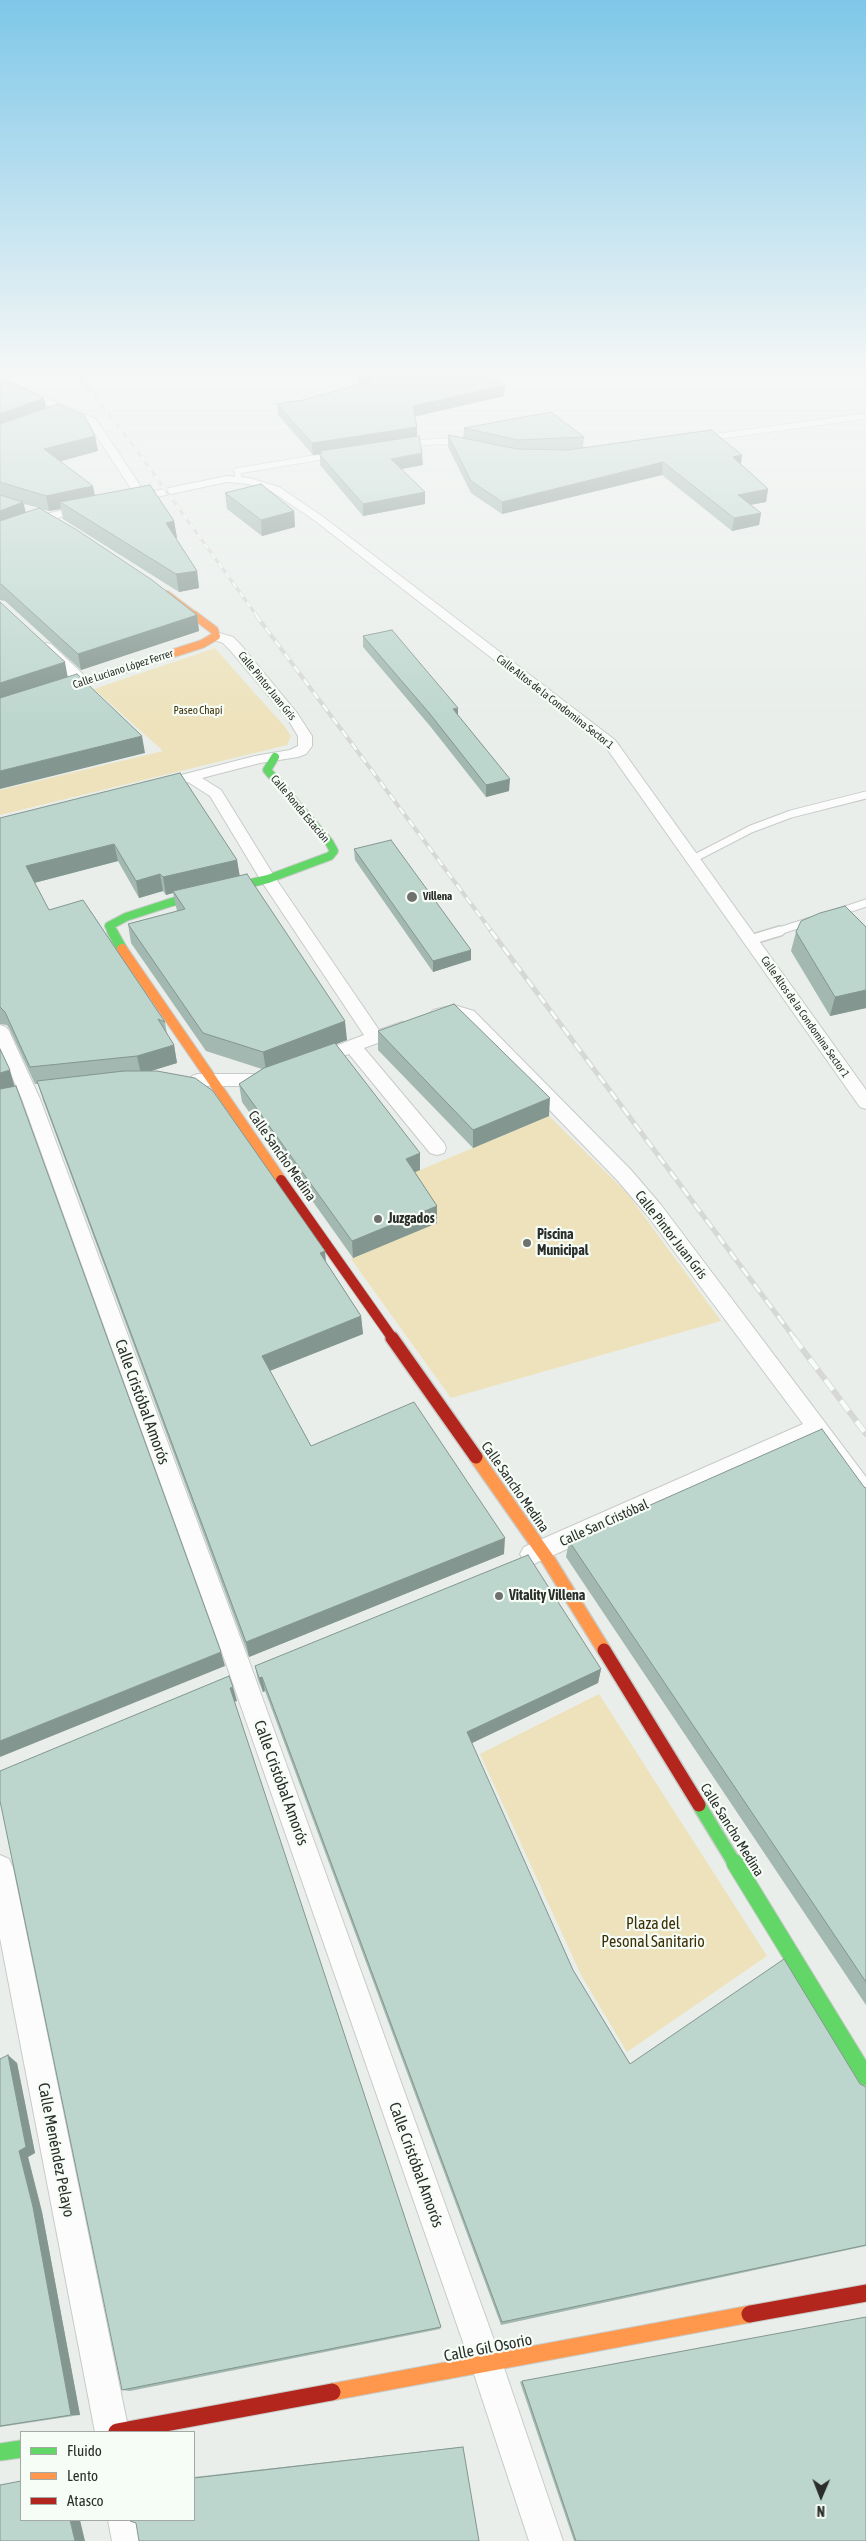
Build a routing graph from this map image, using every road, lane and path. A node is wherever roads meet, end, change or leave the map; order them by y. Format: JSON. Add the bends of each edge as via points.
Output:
{"nodes":[{"id":1,"x":137,"y":490,"type":"edge"},
{"id":2,"x":175,"y":490,"type":"edge"},
{"id":3,"x":274,"y":490,"type":"edge"},
{"id":4,"x":142,"y":497,"type":"junction"},
{"id":5,"x":122,"y":501,"type":"edge"},
{"id":6,"x":103,"y":505,"type":"edge"},
{"id":7,"x":30,"y":512,"type":"edge"},
{"id":8,"x":45,"y":517,"type":"junction"},
{"id":9,"x":62,"y":527,"type":"edge"},
{"id":10,"x":0,"y":534,"type":"edge"},
{"id":11,"x":157,"y":587,"type":"edge"},
{"id":12,"x":216,"y":636,"type":"junction"},
{"id":13,"x":35,"y":637,"type":"edge"},
{"id":14,"x":83,"y":682,"type":"junction"},
{"id":15,"x":0,"y":709,"type":"edge"},
{"id":16,"x":275,"y":758,"type":"junction"},
{"id":17,"x":192,"y":778,"type":"junction"},
{"id":18,"x":145,"y":791,"type":"edge"},
{"id":19,"x":866,"y":796,"type":"edge"},
{"id":20,"x":693,"y":859,"type":"junction"},
{"id":21,"x":268,"y":879,"type":"junction"},
{"id":22,"x":866,"y":904,"type":"edge"},
{"id":23,"x":830,"y":915,"type":"edge"},
{"id":24,"x":822,"y":917,"type":"edge"},
{"id":25,"x":750,"y":940,"type":"junction"},
{"id":26,"x":0,"y":1031,"type":"edge"},
{"id":27,"x":375,"y":1038,"type":"junction"},
{"id":28,"x":352,"y":1046,"type":"junction"},
{"id":29,"x":210,"y":1079,"type":"junction"},
{"id":30,"x":182,"y":1080,"type":"edge"},
{"id":31,"x":866,"y":1103,"type":"edge"},
{"id":32,"x":437,"y":1148,"type":"dead end"},
{"id":33,"x":818,"y":1428,"type":"junction"},
{"id":34,"x":866,"y":1495,"type":"edge"},
{"id":35,"x":541,"y":1551,"type":"junction"},
{"id":36,"x":514,"y":1562,"type":"edge"},
{"id":37,"x":0,"y":1868,"type":"edge"},
{"id":38,"x":866,"y":2077,"type":"edge"},
{"id":39,"x":866,"y":2294,"type":"edge"},
{"id":40,"x":487,"y":2365,"type":"junction"},
{"id":41,"x":112,"y":2431,"type":"edge"},
{"id":42,"x":123,"y":2431,"type":"edge"},
{"id":43,"x":20,"y":2449,"type":"edge"},
{"id":44,"x":0,"y":2452,"type":"edge"},
{"id":45,"x":125,"y":2521,"type":"edge"},
{"id":46,"x":129,"y":2541,"type":"edge"},
{"id":47,"x":546,"y":2541,"type":"edge"}],
"edges":[{"from":1,"to":4,"type":"street"},
{"from":2,"to":4,"type":"street","name":"Calle Altos de la Condomina Sector 1"},
{"from":3,"to":20,"type":"street","name":"Calle Altos de la Condomina Sector 1","via":[[318,518],[610,743]]},
{"from":4,"to":5,"type":"street","name":"Calle Altos de la Condomina Sector 1"},
{"from":6,"to":8,"type":"street"},
{"from":7,"to":8,"type":"street"},
{"from":8,"to":9,"type":"street"},
{"from":8,"to":10,"type":"street"},
{"from":11,"to":12,"type":"street","name":"Calle Pintor Juan Gris","via":[[208,624]]},
{"from":12,"to":14,"type":"street","name":"Calle Luciano López Ferrer","via":[[202,644]]},
{"from":12,"to":16,"type":"street","name":"Calle Pintor Juan Gris","via":[[228,640],[235,647],[306,736],[301,751]]},
{"from":13,"to":14,"type":"street"},
{"from":14,"to":15,"type":"street","name":"Calle Luciano López Ferrer"},
{"from":16,"to":17,"type":"street"},
{"from":16,"to":21,"type":"street","name":"Calle Ronda Estación","via":[[267,770],[334,852],[322,860]]},
{"from":17,"to":18,"type":"street"},
{"from":17,"to":21,"type":"street","via":[[216,792]]},
{"from":19,"to":20,"type":"lane","via":[[830,802],[784,816],[750,829]]},
{"from":20,"to":25,"type":"street","name":"Calle Altos de la Condomina Sector 1"},
{"from":21,"to":27,"type":"street"},
{"from":21,"to":29,"type":"street","name":"Calle Sancho Medina","via":[[172,902],[109,926]]},
{"from":22,"to":23,"type":"lane"},
{"from":24,"to":25,"type":"lane"},
{"from":25,"to":31,"type":"street","name":"Calle Altos de la Condomina Sector 1"},
{"from":26,"to":40,"type":"street","name":"Calle Cristóbal Amorós","via":[[28,1094],[241,1672]]},
{"from":27,"to":28,"type":"street"},
{"from":27,"to":33,"type":"street","name":"Calle Pintor Juan Gris","via":[[444,1012],[468,1015],[654,1210]]},
{"from":28,"to":29,"type":"street","via":[[256,1080]]},
{"from":28,"to":32,"type":"street"},
{"from":29,"to":30,"type":"street"},
{"from":29,"to":35,"type":"street","name":"Calle Sancho Medina"},
{"from":33,"to":34,"type":"street","name":"Calle Pintor Juan Gris"},
{"from":33,"to":35,"type":"street","name":"Calle San Cristóbal"},
{"from":35,"to":36,"type":"street","name":"Calle San Cristóbal"},
{"from":35,"to":38,"type":"street","name":"Calle Sancho Medina"},
{"from":37,"to":41,"type":"street","name":"Calle Menéndez Pelayo"},
{"from":39,"to":40,"type":"street","name":"Calle Gil Osorio"},
{"from":40,"to":42,"type":"street","name":"Calle Gil Osorio"},
{"from":40,"to":47,"type":"street","name":"Calle Cristóbal Amorós"},
{"from":43,"to":44,"type":"street"},
{"from":45,"to":46,"type":"street"}]}
